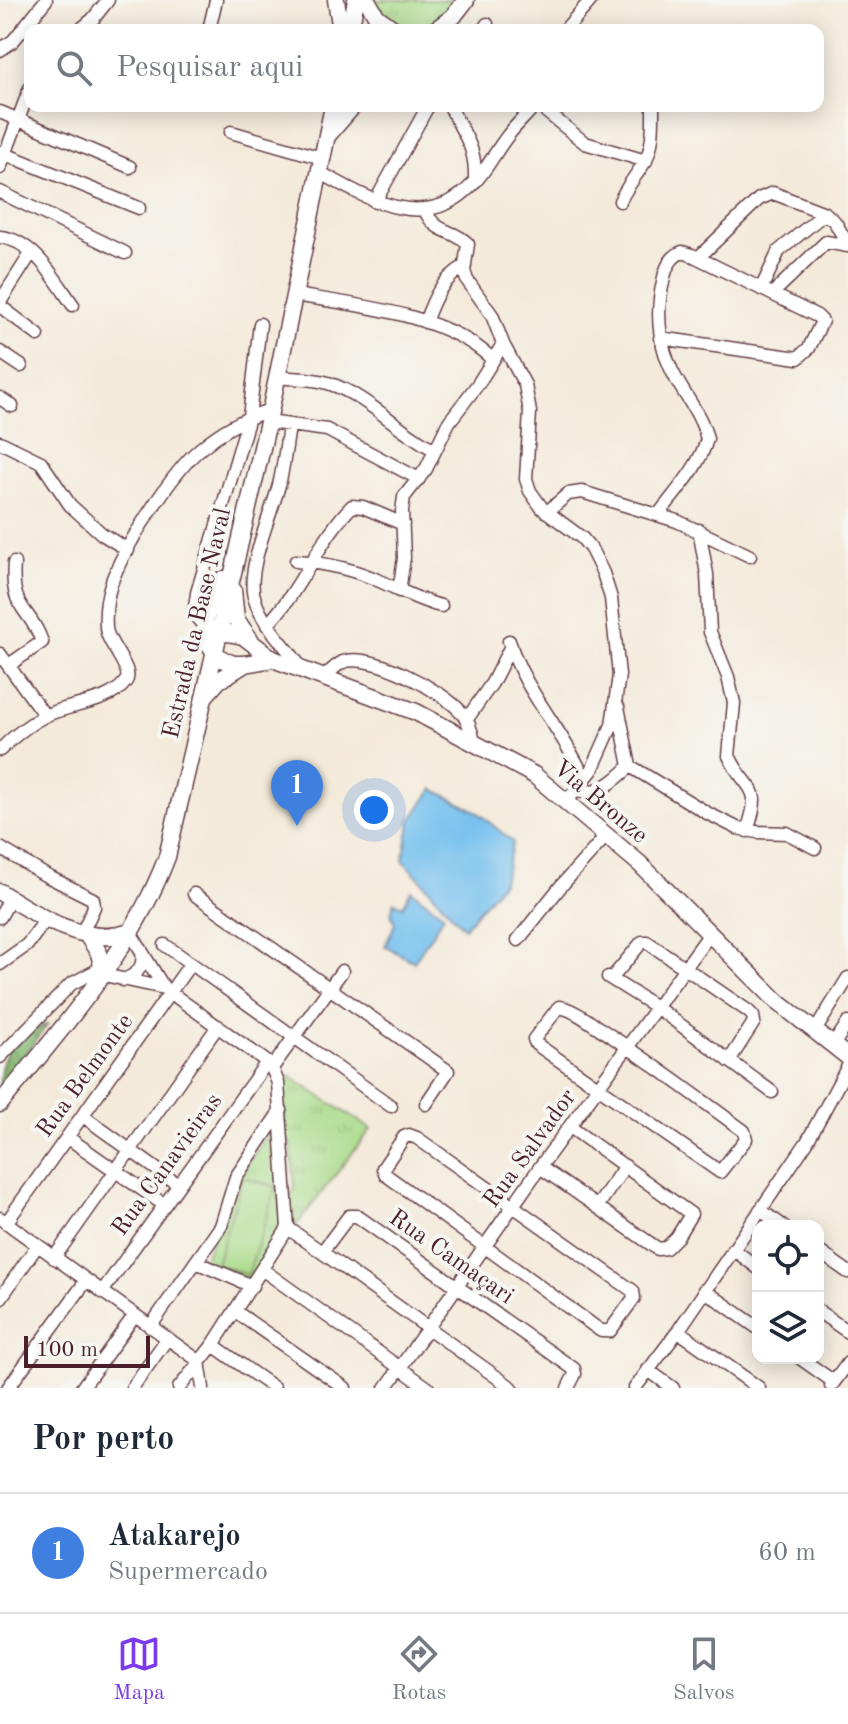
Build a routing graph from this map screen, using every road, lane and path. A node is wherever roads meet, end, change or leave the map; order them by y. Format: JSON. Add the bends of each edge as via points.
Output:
{"nodes":[{"id":1,"x":46,"y":0,"type":"edge"},
{"id":2,"x":108,"y":0,"type":"edge"},
{"id":3,"x":216,"y":0,"type":"edge"},
{"id":4,"x":336,"y":0,"type":"edge"},
{"id":5,"x":356,"y":0,"type":"edge"},
{"id":6,"x":367,"y":0,"type":"edge"},
{"id":7,"x":466,"y":0,"type":"edge"},
{"id":8,"x":591,"y":0,"type":"edge"},
{"id":9,"x":27,"y":24,"type":"edge"},
{"id":10,"x":87,"y":24,"type":"edge"},
{"id":11,"x":210,"y":24,"type":"edge"},
{"id":12,"x":340,"y":24,"type":"edge"},
{"id":13,"x":351,"y":24,"type":"edge"},
{"id":14,"x":387,"y":24,"type":"edge"},
{"id":15,"x":447,"y":24,"type":"edge"},
{"id":16,"x":570,"y":24,"type":"edge"},
{"id":17,"x":24,"y":27,"type":"edge"},
{"id":18,"x":0,"y":50,"type":"edge"},
{"id":19,"x":24,"y":105,"type":"edge"},
{"id":20,"x":0,"y":112,"type":"edge"},
{"id":21,"x":332,"y":112,"type":"edge"},
{"id":22,"x":348,"y":112,"type":"edge"},
{"id":23,"x":425,"y":112,"type":"edge"},
{"id":24,"x":454,"y":112,"type":"edge"},
{"id":25,"x":530,"y":112,"type":"edge"},
{"id":26,"x":544,"y":112,"type":"edge"},
{"id":27,"x":653,"y":112,"type":"edge"},
{"id":28,"x":19,"y":119,"type":"junction"},
{"id":29,"x":231,"y":132,"type":"dead end"},
{"id":30,"x":327,"y":136,"type":"junction"},
{"id":31,"x":2,"y":153,"type":"edge"},
{"id":32,"x":646,"y":161,"type":"junction"},
{"id":33,"x":320,"y":165,"type":"junction"},
{"id":34,"x":130,"y":167,"type":"dead end"},
{"id":35,"x":0,"y":168,"type":"edge"},
{"id":36,"x":475,"y":182,"type":"junction"},
{"id":37,"x":0,"y":192,"type":"edge"},
{"id":38,"x":620,"y":201,"type":"dead end"},
{"id":39,"x":375,"y":202,"type":"junction"},
{"id":40,"x":139,"y":208,"type":"dead end"},
{"id":41,"x":425,"y":210,"type":"junction"},
{"id":42,"x":825,"y":213,"type":"junction"},
{"id":43,"x":0,"y":237,"type":"edge"},
{"id":44,"x":848,"y":246,"type":"edge"},
{"id":45,"x":32,"y":252,"type":"junction"},
{"id":46,"x":125,"y":253,"type":"dead end"},
{"id":47,"x":698,"y":258,"type":"junction"},
{"id":48,"x":465,"y":266,"type":"junction"},
{"id":49,"x":766,"y":291,"type":"junction"},
{"id":50,"x":294,"y":295,"type":"junction"},
{"id":51,"x":0,"y":304,"type":"edge"},
{"id":52,"x":73,"y":305,"type":"dead end"},
{"id":53,"x":425,"y":322,"type":"junction"},
{"id":54,"x":260,"y":324,"type":"dead end"},
{"id":55,"x":38,"y":335,"type":"dead end"},
{"id":56,"x":660,"y":338,"type":"junction"},
{"id":57,"x":503,"y":344,"type":"junction"},
{"id":58,"x":0,"y":352,"type":"edge"},
{"id":59,"x":493,"y":360,"type":"junction"},
{"id":60,"x":21,"y":366,"type":"dead end"},
{"id":61,"x":277,"y":377,"type":"junction"},
{"id":62,"x":0,"y":398,"type":"edge"},
{"id":63,"x":12,"y":406,"type":"dead end"},
{"id":64,"x":269,"y":416,"type":"junction"},
{"id":65,"x":249,"y":417,"type":"junction"},
{"id":66,"x":289,"y":427,"type":"junction"},
{"id":67,"x":0,"y":442,"type":"edge"},
{"id":68,"x":435,"y":450,"type":"junction"},
{"id":69,"x":419,"y":479,"type":"junction"},
{"id":70,"x":547,"y":512,"type":"junction"},
{"id":71,"x":659,"y":514,"type":"junction"},
{"id":72,"x":403,"y":524,"type":"junction"},
{"id":73,"x":699,"y":530,"type":"junction"},
{"id":74,"x":128,"y":550,"type":"junction"},
{"id":75,"x":236,"y":552,"type":"junction"},
{"id":76,"x":750,"y":556,"type":"dead end"},
{"id":77,"x":296,"y":561,"type":"dead end"},
{"id":78,"x":314,"y":562,"type":"junction"},
{"id":79,"x":14,"y":563,"type":"dead end"},
{"id":80,"x":399,"y":591,"type":"junction"},
{"id":81,"x":441,"y":606,"type":"dead end"},
{"id":82,"x":267,"y":625,"type":"junction"},
{"id":83,"x":211,"y":637,"type":"junction"},
{"id":84,"x":252,"y":641,"type":"junction"},
{"id":85,"x":0,"y":654,"type":"edge"},
{"id":86,"x":273,"y":659,"type":"junction"},
{"id":87,"x":245,"y":664,"type":"junction"},
{"id":88,"x":9,"y":665,"type":"junction"},
{"id":89,"x":303,"y":671,"type":"junction"},
{"id":90,"x":323,"y":678,"type":"junction"},
{"id":91,"x":204,"y":697,"type":"junction"},
{"id":92,"x":617,"y":699,"type":"junction"},
{"id":93,"x":45,"y":716,"type":"junction"},
{"id":94,"x":467,"y":719,"type":"junction"},
{"id":95,"x":474,"y":741,"type":"junction"},
{"id":96,"x":0,"y":750,"type":"edge"},
{"id":97,"x":630,"y":766,"type":"junction"},
{"id":98,"x":585,"y":780,"type":"junction"},
{"id":99,"x":572,"y":796,"type":"junction"},
{"id":100,"x":747,"y":831,"type":"junction"},
{"id":101,"x":607,"y":835,"type":"junction"},
{"id":102,"x":0,"y":848,"type":"edge"},
{"id":103,"x":815,"y":848,"type":"dead end"},
{"id":104,"x":194,"y":894,"type":"dead end"},
{"id":105,"x":5,"y":895,"type":"edge"},
{"id":106,"x":0,"y":917,"type":"edge"},
{"id":107,"x":47,"y":918,"type":"junction"},
{"id":108,"x":84,"y":934,"type":"junction"},
{"id":109,"x":709,"y":935,"type":"junction"},
{"id":110,"x":135,"y":939,"type":"junction"},
{"id":111,"x":518,"y":940,"type":"dead end"},
{"id":112,"x":165,"y":945,"type":"dead end"},
{"id":113,"x":191,"y":963,"type":"junction"},
{"id":114,"x":0,"y":964,"type":"edge"},
{"id":115,"x":684,"y":968,"type":"junction"},
{"id":116,"x":104,"y":971,"type":"junction"},
{"id":117,"x":342,"y":971,"type":"dead end"},
{"id":118,"x":847,"y":979,"type":"edge"},
{"id":119,"x":122,"y":981,"type":"junction"},
{"id":120,"x":167,"y":990,"type":"junction"},
{"id":121,"x":328,"y":990,"type":"junction"},
{"id":122,"x":656,"y":1007,"type":"junction"},
{"id":123,"x":848,"y":1023,"type":"edge"},
{"id":124,"x":218,"y":1026,"type":"junction"},
{"id":125,"x":815,"y":1031,"type":"junction"},
{"id":126,"x":294,"y":1036,"type":"junction"},
{"id":127,"x":833,"y":1045,"type":"junction"},
{"id":128,"x":628,"y":1047,"type":"junction"},
{"id":129,"x":0,"y":1057,"type":"edge"},
{"id":130,"x":848,"y":1057,"type":"edge"},
{"id":131,"x":729,"y":1061,"type":"junction"},
{"id":132,"x":270,"y":1065,"type":"junction"},
{"id":133,"x":848,"y":1066,"type":"edge"},
{"id":134,"x":599,"y":1088,"type":"junction"},
{"id":135,"x":772,"y":1092,"type":"dead end"},
{"id":136,"x":0,"y":1104,"type":"edge"},
{"id":137,"x":426,"y":1104,"type":"dead end"},
{"id":138,"x":391,"y":1106,"type":"dead end"},
{"id":139,"x":281,"y":1110,"type":"junction"},
{"id":140,"x":83,"y":1116,"type":"junction"},
{"id":141,"x":570,"y":1127,"type":"junction"},
{"id":142,"x":67,"y":1137,"type":"junction"},
{"id":143,"x":130,"y":1150,"type":"junction"},
{"id":144,"x":625,"y":1166,"type":"junction"},
{"id":145,"x":540,"y":1167,"type":"junction"},
{"id":146,"x":115,"y":1171,"type":"junction"},
{"id":147,"x":177,"y":1184,"type":"junction"},
{"id":148,"x":163,"y":1204,"type":"junction"},
{"id":149,"x":513,"y":1206,"type":"junction"},
{"id":150,"x":597,"y":1207,"type":"junction"},
{"id":151,"x":760,"y":1210,"type":"junction"},
{"id":152,"x":3,"y":1220,"type":"edge"},
{"id":153,"x":774,"y":1220,"type":"edge"},
{"id":154,"x":288,"y":1228,"type":"junction"},
{"id":155,"x":37,"y":1246,"type":"junction"},
{"id":156,"x":486,"y":1246,"type":"junction"},
{"id":157,"x":733,"y":1249,"type":"junction"},
{"id":158,"x":322,"y":1252,"type":"junction"},
{"id":159,"x":824,"y":1255,"type":"edge"},
{"id":160,"x":54,"y":1258,"type":"junction"},
{"id":161,"x":196,"y":1262,"type":"junction"},
{"id":162,"x":752,"y":1263,"type":"edge"},
{"id":163,"x":263,"y":1270,"type":"junction"},
{"id":164,"x":848,"y":1272,"type":"edge"},
{"id":165,"x":86,"y":1281,"type":"junction"},
{"id":166,"x":252,"y":1286,"type":"junction"},
{"id":167,"x":457,"y":1286,"type":"junction"},
{"id":168,"x":704,"y":1290,"type":"junction"},
{"id":169,"x":102,"y":1292,"type":"junction"},
{"id":170,"x":0,"y":1299,"type":"edge"},
{"id":171,"x":236,"y":1312,"type":"junction"},
{"id":172,"x":824,"y":1315,"type":"edge"},
{"id":173,"x":134,"y":1316,"type":"junction"},
{"id":174,"x":752,"y":1324,"type":"edge"},
{"id":175,"x":150,"y":1327,"type":"junction"},
{"id":176,"x":428,"y":1327,"type":"junction"},
{"id":177,"x":678,"y":1331,"type":"junction"},
{"id":178,"x":848,"y":1332,"type":"edge"},
{"id":179,"x":167,"y":1339,"type":"junction"},
{"id":180,"x":213,"y":1345,"type":"junction"},
{"id":181,"x":199,"y":1361,"type":"junction"},
{"id":182,"x":848,"y":1363,"type":"edge"},
{"id":183,"x":807,"y":1364,"type":"edge"},
{"id":184,"x":400,"y":1368,"type":"junction"},
{"id":185,"x":648,"y":1370,"type":"junction"},
{"id":186,"x":326,"y":1375,"type":"junction"},
{"id":187,"x":832,"y":1385,"type":"edge"},
{"id":188,"x":8,"y":1388,"type":"edge"},
{"id":189,"x":82,"y":1388,"type":"edge"},
{"id":190,"x":132,"y":1388,"type":"edge"},
{"id":191,"x":179,"y":1388,"type":"edge"},
{"id":192,"x":203,"y":1388,"type":"edge"},
{"id":193,"x":274,"y":1388,"type":"edge"},
{"id":194,"x":317,"y":1388,"type":"edge"},
{"id":195,"x":345,"y":1388,"type":"edge"},
{"id":196,"x":386,"y":1388,"type":"edge"},
{"id":197,"x":428,"y":1388,"type":"edge"},
{"id":198,"x":512,"y":1388,"type":"edge"},
{"id":199,"x":568,"y":1388,"type":"edge"},
{"id":200,"x":635,"y":1388,"type":"edge"},
{"id":201,"x":673,"y":1388,"type":"edge"},
{"id":202,"x":759,"y":1388,"type":"edge"}],
"edges":[{"from":1,"to":9,"type":"street"},
{"from":2,"to":10,"type":"street"},
{"from":3,"to":11,"type":"street"},
{"from":4,"to":12,"type":"main road"},
{"from":5,"to":13,"type":"main road"},
{"from":6,"to":14,"type":"main road"},
{"from":7,"to":15,"type":"main road"},
{"from":8,"to":16,"type":"street"},
{"from":17,"to":18,"type":"street"},
{"from":19,"to":28,"type":"street"},
{"from":20,"to":28,"type":"street"},
{"from":21,"to":30,"type":"main road","name":"Estrada da Base Naval"},
{"from":22,"to":30,"type":"main road"},
{"from":23,"to":39,"type":"street"},
{"from":24,"to":36,"type":"street","via":[[470,139]]},
{"from":25,"to":36,"type":"street"},
{"from":26,"to":32,"type":"street","via":[[585,143]]},
{"from":27,"to":32,"type":"street"},
{"from":28,"to":31,"type":"street"},
{"from":28,"to":34,"type":"street"},
{"from":29,"to":33,"type":"street"},
{"from":30,"to":33,"type":"main road","name":"Estrada da Base Naval"},
{"from":31,"to":35,"type":"street"},
{"from":31,"to":40,"type":"street"},
{"from":32,"to":38,"type":"street"},
{"from":33,"to":39,"type":"street"},
{"from":33,"to":50,"type":"main road","name":"Estrada da Base Naval"},
{"from":36,"to":41,"type":"street","via":[[459,198]]},
{"from":37,"to":46,"type":"street"},
{"from":39,"to":41,"type":"street"},
{"from":41,"to":48,"type":"street","via":[[438,229],[465,240]]},
{"from":42,"to":44,"type":"street"},
{"from":42,"to":47,"type":"street","via":[[768,194]]},
{"from":42,"to":49,"type":"street","via":[[779,251]]},
{"from":43,"to":45,"type":"street"},
{"from":44,"to":49,"type":"street","via":[[833,241],[820,245]]},
{"from":45,"to":51,"type":"street"},
{"from":45,"to":52,"type":"street"},
{"from":47,"to":49,"type":"street"},
{"from":47,"to":56,"type":"street","via":[[678,252],[668,266],[659,300]]},
{"from":48,"to":53,"type":"street","via":[[439,288]]},
{"from":48,"to":57,"type":"street","via":[[467,280],[492,315]]},
{"from":49,"to":56,"type":"street","via":[[822,321],[798,358]]},
{"from":50,"to":53,"type":"street"},
{"from":50,"to":61,"type":"main road","name":"Estrada da Base Naval"},
{"from":51,"to":55,"type":"street"},
{"from":53,"to":59,"type":"street","via":[[457,335]]},
{"from":54,"to":65,"type":"street"},
{"from":56,"to":71,"type":"street","via":[[707,439]]},
{"from":57,"to":59,"type":"street"},
{"from":57,"to":70,"type":"street","via":[[519,369],[528,398],[526,479]]},
{"from":58,"to":60,"type":"street"},
{"from":59,"to":68,"type":"street"},
{"from":61,"to":64,"type":"main road","name":"Estrada da Base Naval"},
{"from":61,"to":68,"type":"street","via":[[339,388]]},
{"from":62,"to":63,"type":"street"},
{"from":64,"to":65,"type":"street"},
{"from":64,"to":66,"type":"street"},
{"from":64,"to":75,"type":"main road","name":"Estrada da Base Naval"},
{"from":65,"to":74,"type":"street","via":[[188,460]]},
{"from":65,"to":83,"type":"street","via":[[197,593],[194,614]]},
{"from":66,"to":69,"type":"street","via":[[333,432]]},
{"from":66,"to":82,"type":"street","via":[[281,478],[253,578],[255,600]]},
{"from":67,"to":74,"type":"street","via":[[41,462],[70,505]]},
{"from":68,"to":69,"type":"street"},
{"from":69,"to":72,"type":"street","via":[[404,497]]},
{"from":70,"to":71,"type":"street","via":[[577,491]]},
{"from":70,"to":92,"type":"street","via":[[582,538],[603,573],[617,649]]},
{"from":71,"to":73,"type":"street"},
{"from":72,"to":78,"type":"street","via":[[354,505],[324,540]]},
{"from":72,"to":80,"type":"street"},
{"from":73,"to":76,"type":"street"},
{"from":73,"to":100,"type":"street","via":[[710,632],[733,692],[729,756],[756,805]]},
{"from":74,"to":93,"type":"street","via":[[112,583],[106,623],[129,676],[116,691]]},
{"from":75,"to":83,"type":"main road","name":"Estrada da Base Naval","via":[[208,608]]},
{"from":75,"to":84,"type":"main road","via":[[234,609]]},
{"from":77,"to":78,"type":"street"},
{"from":78,"to":80,"type":"street"},
{"from":78,"to":82,"type":"street"},
{"from":79,"to":88,"type":"street","via":[[17,601],[42,639]]},
{"from":80,"to":81,"type":"street"},
{"from":82,"to":89,"type":"street"},
{"from":83,"to":84,"type":"main road","name":"Via Bronze","via":[[238,634]]},
{"from":83,"to":87,"type":"main road","via":[[227,662]]},
{"from":83,"to":91,"type":"main road","name":"Estrada da Base Naval"},
{"from":84,"to":86,"type":"main road","name":"Via Bronze"},
{"from":85,"to":88,"type":"street"},
{"from":86,"to":87,"type":"main road"},
{"from":86,"to":89,"type":"main road","name":"Via Bronze"},
{"from":87,"to":91,"type":"main road"},
{"from":88,"to":93,"type":"street"},
{"from":89,"to":90,"type":"main road","name":"Via Bronze"},
{"from":90,"to":94,"type":"street","via":[[344,662],[382,666],[421,683]]},
{"from":90,"to":95,"type":"main road","name":"Via Bronze","via":[[416,712]]},
{"from":91,"to":110,"type":"main road","name":"Estrada da Base Naval","via":[[167,857]]},
{"from":92,"to":97,"type":"street"},
{"from":92,"to":98,"type":"street","via":[[608,737]]},
{"from":93,"to":96,"type":"street"},
{"from":94,"to":95,"type":"street"},
{"from":94,"to":98,"type":"street","via":[[510,644],[525,682]]},
{"from":95,"to":99,"type":"main road","name":"Via Bronze"},
{"from":97,"to":99,"type":"street","via":[[597,791]]},
{"from":97,"to":100,"type":"street"},
{"from":98,"to":99,"type":"street"},
{"from":99,"to":101,"type":"main road","name":"Via Bronze"},
{"from":100,"to":103,"type":"street","via":[[787,833]]},
{"from":101,"to":109,"type":"main road","name":"Via Bronze"},
{"from":101,"to":111,"type":"street"},
{"from":102,"to":108,"type":"street","via":[[93,899]]},
{"from":104,"to":121,"type":"street"},
{"from":105,"to":106,"type":"street"},
{"from":105,"to":107,"type":"main road"},
{"from":107,"to":108,"type":"main road"},
{"from":107,"to":114,"type":"street","via":[[27,945]]},
{"from":108,"to":110,"type":"main road"},
{"from":108,"to":116,"type":"main road"},
{"from":109,"to":115,"type":"street","name":"Rua Salvador"},
{"from":109,"to":125,"type":"main road","name":"Via Bronze"},
{"from":110,"to":116,"type":"main road","name":"Estrada da Base Naval"},
{"from":110,"to":119,"type":"street","via":[[143,959],[140,969]]},
{"from":110,"to":120,"type":"street"},
{"from":112,"to":113,"type":"street"},
{"from":113,"to":120,"type":"street","name":"Rua Belmonte"},
{"from":113,"to":126,"type":"street"},
{"from":115,"to":122,"type":"street","name":"Rua Salvador"},
{"from":115,"to":122,"type":"street","via":[[642,942],[610,978]]},
{"from":115,"to":131,"type":"street","via":[[753,1016]]},
{"from":116,"to":119,"type":"street"},
{"from":116,"to":129,"type":"street","via":[[71,984]]},
{"from":116,"to":136,"type":"main road","name":"Estrada da Base Naval"},
{"from":117,"to":121,"type":"street","name":"Rua Canavieiras"},
{"from":118,"to":125,"type":"street"},
{"from":119,"to":120,"type":"street"},
{"from":120,"to":124,"type":"street"},
{"from":120,"to":140,"type":"street","name":"Rua Belmonte"},
{"from":121,"to":126,"type":"street","name":"Rua Canavieiras"},
{"from":121,"to":137,"type":"street","via":[[448,1071]]},
{"from":122,"to":128,"type":"street","name":"Rua Salvador"},
{"from":122,"to":131,"type":"street"},
{"from":123,"to":127,"type":"street"},
{"from":124,"to":132,"type":"street"},
{"from":124,"to":143,"type":"street"},
{"from":125,"to":127,"type":"main road","name":"Via Bronze"},
{"from":126,"to":132,"type":"street","name":"Rua Canavieiras"},
{"from":126,"to":138,"type":"street"},
{"from":127,"to":130,"type":"main road","name":"Via Bronze"},
{"from":128,"to":134,"type":"street","name":"Rua Salvador"},
{"from":128,"to":134,"type":"street","via":[[561,1006],[534,1039]]},
{"from":128,"to":134,"type":"street","via":[[744,1131],[746,1139],[720,1172]]},
{"from":131,"to":135,"type":"street"},
{"from":132,"to":139,"type":"street"},
{"from":132,"to":147,"type":"street","name":"Rua Canavieiras"},
{"from":133,"to":151,"type":"street","via":[[807,1142]]},
{"from":134,"to":141,"type":"street","name":"Rua Salvador"},
{"from":139,"to":154,"type":"street"},
{"from":139,"to":161,"type":"street","via":[[238,1172],[221,1226]]},
{"from":140,"to":142,"type":"street","name":"Rua Belmonte"},
{"from":140,"to":143,"type":"street"},
{"from":141,"to":144,"type":"street"},
{"from":141,"to":145,"type":"street","name":"Rua Salvador"},
{"from":142,"to":146,"type":"street"},
{"from":142,"to":152,"type":"street","name":"Rua Belmonte"},
{"from":143,"to":146,"type":"street"},
{"from":143,"to":147,"type":"street"},
{"from":144,"to":150,"type":"street"},
{"from":144,"to":150,"type":"street","via":[[691,1214],[670,1245],[658,1249]]},
{"from":145,"to":149,"type":"street","name":"Rua Salvador"},
{"from":145,"to":150,"type":"street"},
{"from":146,"to":148,"type":"street"},
{"from":146,"to":160,"type":"street"},
{"from":147,"to":148,"type":"street","name":"Rua Canavieiras"},
{"from":148,"to":169,"type":"street","name":"Rua Canavieiras"},
{"from":149,"to":156,"type":"street","name":"Rua Salvador"},
{"from":149,"to":156,"type":"street","via":[[409,1135],[387,1160],[384,1170],[390,1179]]},
{"from":149,"to":156,"type":"street","via":[[629,1287],[635,1294],[632,1303],[604,1332]]},
{"from":151,"to":153,"type":"street"},
{"from":151,"to":157,"type":"street"},
{"from":152,"to":155,"type":"street"},
{"from":154,"to":158,"type":"street"},
{"from":154,"to":163,"type":"street"},
{"from":155,"to":160,"type":"street"},
{"from":155,"to":170,"type":"street"},
{"from":156,"to":167,"type":"street","name":"Rua Salvador"},
{"from":157,"to":162,"type":"street"},
{"from":157,"to":168,"type":"street"},
{"from":158,"to":167,"type":"street","name":"Rua Camaçari","via":[[349,1216],[356,1215]]},
{"from":158,"to":176,"type":"street"},
{"from":159,"to":164,"type":"street"},
{"from":160,"to":165,"type":"street"},
{"from":161,"to":166,"type":"street"},
{"from":161,"to":175,"type":"street"},
{"from":163,"to":166,"type":"street"},
{"from":163,"to":184,"type":"street"},
{"from":165,"to":169,"type":"street"},
{"from":165,"to":188,"type":"street"},
{"from":166,"to":171,"type":"street"},
{"from":167,"to":176,"type":"street","name":"Rua Salvador"},
{"from":167,"to":199,"type":"street","name":"Rua Camaçari","via":[[574,1369]]},
{"from":168,"to":174,"type":"street"},
{"from":168,"to":177,"type":"street"},
{"from":169,"to":173,"type":"street"},
{"from":171,"to":180,"type":"street"},
{"from":171,"to":186,"type":"street"},
{"from":172,"to":178,"type":"street"},
{"from":173,"to":175,"type":"street"},
{"from":173,"to":189,"type":"street"},
{"from":175,"to":179,"type":"street"},
{"from":176,"to":184,"type":"street","name":"Rua Salvador"},
{"from":176,"to":198,"type":"street"},
{"from":177,"to":185,"type":"street"},
{"from":177,"to":202,"type":"street"},
{"from":179,"to":181,"type":"street"},
{"from":179,"to":190,"type":"street"},
{"from":180,"to":181,"type":"street"},
{"from":180,"to":193,"type":"street"},
{"from":181,"to":191,"type":"street"},
{"from":181,"to":192,"type":"street"},
{"from":182,"to":187,"type":"street"},
{"from":183,"to":187,"type":"street"},
{"from":184,"to":196,"type":"street","name":"Rua Salvador"},
{"from":184,"to":197,"type":"street"},
{"from":185,"to":200,"type":"street"},
{"from":185,"to":201,"type":"street"},
{"from":186,"to":194,"type":"street"},
{"from":186,"to":195,"type":"street"}]}
